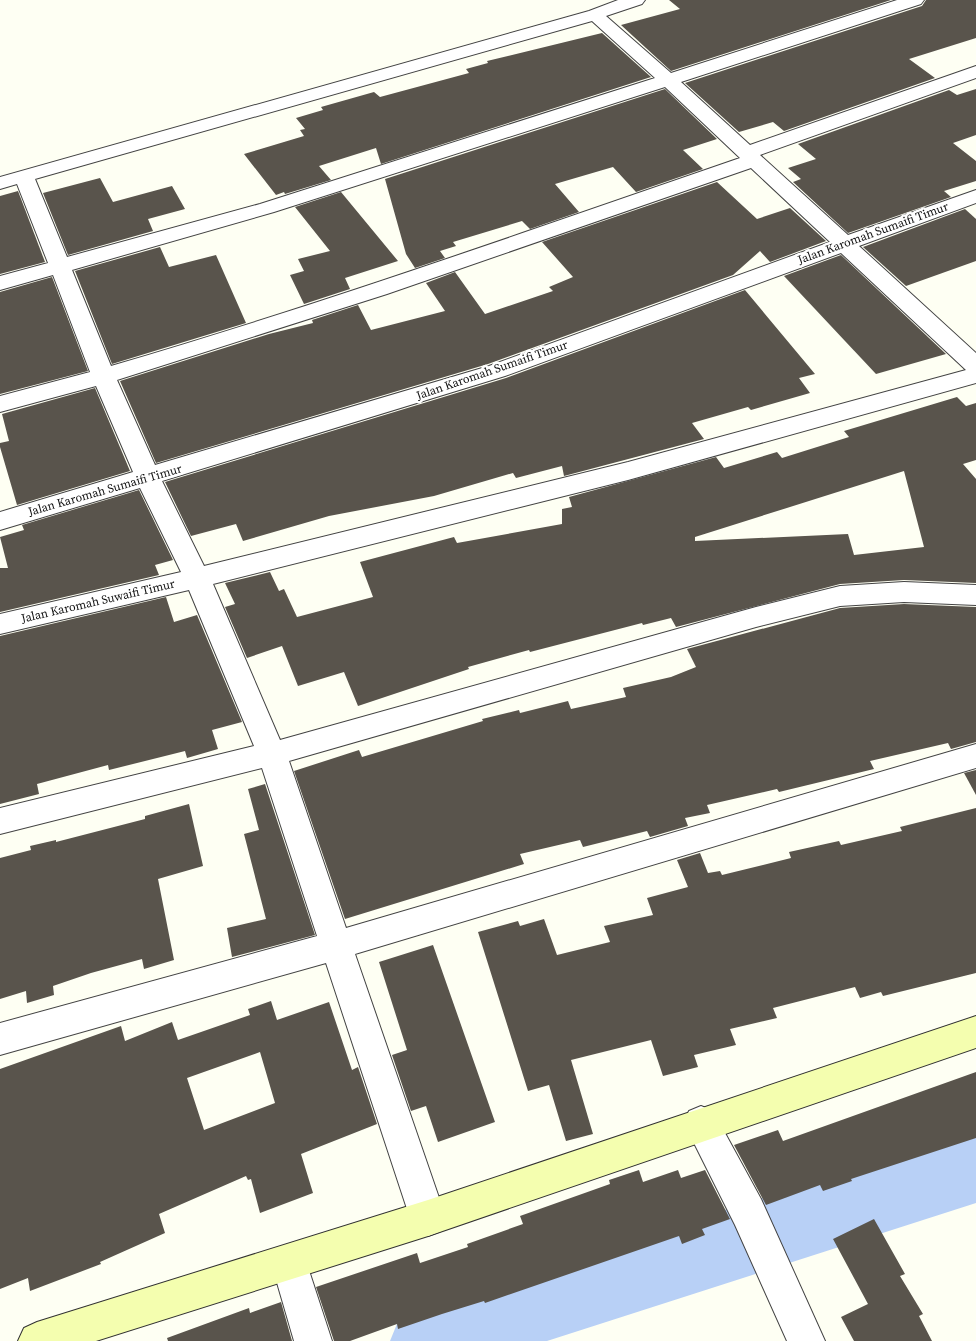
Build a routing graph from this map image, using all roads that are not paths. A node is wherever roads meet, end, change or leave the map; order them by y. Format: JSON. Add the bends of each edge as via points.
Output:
{"nodes":[{"id":1,"x":636,"y":0,"type":"edge"},
{"id":2,"x":915,"y":0,"type":"edge"},
{"id":3,"x":595,"y":15,"type":"junction"},
{"id":4,"x":976,"y":72,"type":"edge"},
{"id":5,"x":668,"y":80,"type":"junction"},
{"id":6,"x":751,"y":156,"type":"junction"},
{"id":7,"x":12,"y":180,"type":"edge"},
{"id":8,"x":976,"y":196,"type":"edge"},
{"id":9,"x":845,"y":243,"type":"junction"},
{"id":10,"x":58,"y":267,"type":"junction"},
{"id":11,"x":0,"y":283,"type":"edge"},
{"id":12,"x":976,"y":366,"type":"edge"},
{"id":13,"x":976,"y":375,"type":"edge"},
{"id":14,"x":104,"y":377,"type":"junction"},
{"id":15,"x":0,"y":404,"type":"edge"},
{"id":16,"x":148,"y":478,"type":"junction"},
{"id":17,"x":0,"y":521,"type":"edge"},
{"id":18,"x":197,"y":578,"type":"junction"},
{"id":19,"x":976,"y":595,"type":"edge"},
{"id":20,"x":0,"y":624,"type":"edge"},
{"id":21,"x":272,"y":754,"type":"junction"},
{"id":22,"x":976,"y":756,"type":"edge"},
{"id":23,"x":0,"y":820,"type":"edge"},
{"id":24,"x":337,"y":945,"type":"junction"},
{"id":25,"x":976,"y":1032,"type":"edge"},
{"id":26,"x":0,"y":1040,"type":"edge"},
{"id":27,"x":701,"y":1123,"type":"junction"},
{"id":28,"x":428,"y":1218,"type":"junction"},
{"id":29,"x":289,"y":1262,"type":"junction"},
{"id":30,"x":37,"y":1341,"type":"edge"},
{"id":31,"x":313,"y":1341,"type":"edge"},
{"id":32,"x":806,"y":1341,"type":"edge"}],
"edges":[{"from":1,"to":3,"type":"street"},
{"from":2,"to":5,"type":"street"},
{"from":3,"to":5,"type":"street"},
{"from":3,"to":7,"type":"street"},
{"from":4,"to":6,"type":"street"},
{"from":5,"to":6,"type":"street"},
{"from":5,"to":10,"type":"street","via":[[285,202]]},
{"from":6,"to":9,"type":"street"},
{"from":6,"to":14,"type":"street","via":[[386,286]]},
{"from":7,"to":10,"type":"street"},
{"from":8,"to":9,"type":"street","name":"Jalan Karomah Sumaifi Timur"},
{"from":9,"to":12,"type":"street"},
{"from":9,"to":16,"type":"street","name":"Jalan Karomah Sumaifi Timur","via":[[497,371]]},
{"from":10,"to":11,"type":"street"},
{"from":10,"to":14,"type":"street"},
{"from":13,"to":18,"type":"street","name":"Jalan Karomah Suwaifi Timur","via":[[628,472]]},
{"from":14,"to":15,"type":"street"},
{"from":14,"to":16,"type":"street"},
{"from":16,"to":17,"type":"street","name":"Jalan Karomah Sumaifi Timur"},
{"from":16,"to":18,"type":"street"},
{"from":18,"to":20,"type":"street","name":"Jalan Karomah Suwaifi Timur"},
{"from":18,"to":21,"type":"street"},
{"from":19,"to":21,"type":"street","via":[[904,592],[840,596]]},
{"from":21,"to":23,"type":"street"},
{"from":21,"to":24,"type":"street"},
{"from":22,"to":24,"type":"street"},
{"from":24,"to":26,"type":"street"},
{"from":24,"to":28,"type":"street"},
{"from":25,"to":27,"type":"street"},
{"from":27,"to":28,"type":"street"},
{"from":27,"to":32,"type":"street","via":[[748,1212]]},
{"from":28,"to":29,"type":"street"},
{"from":29,"to":30,"type":"street"},
{"from":29,"to":31,"type":"street"}]}
